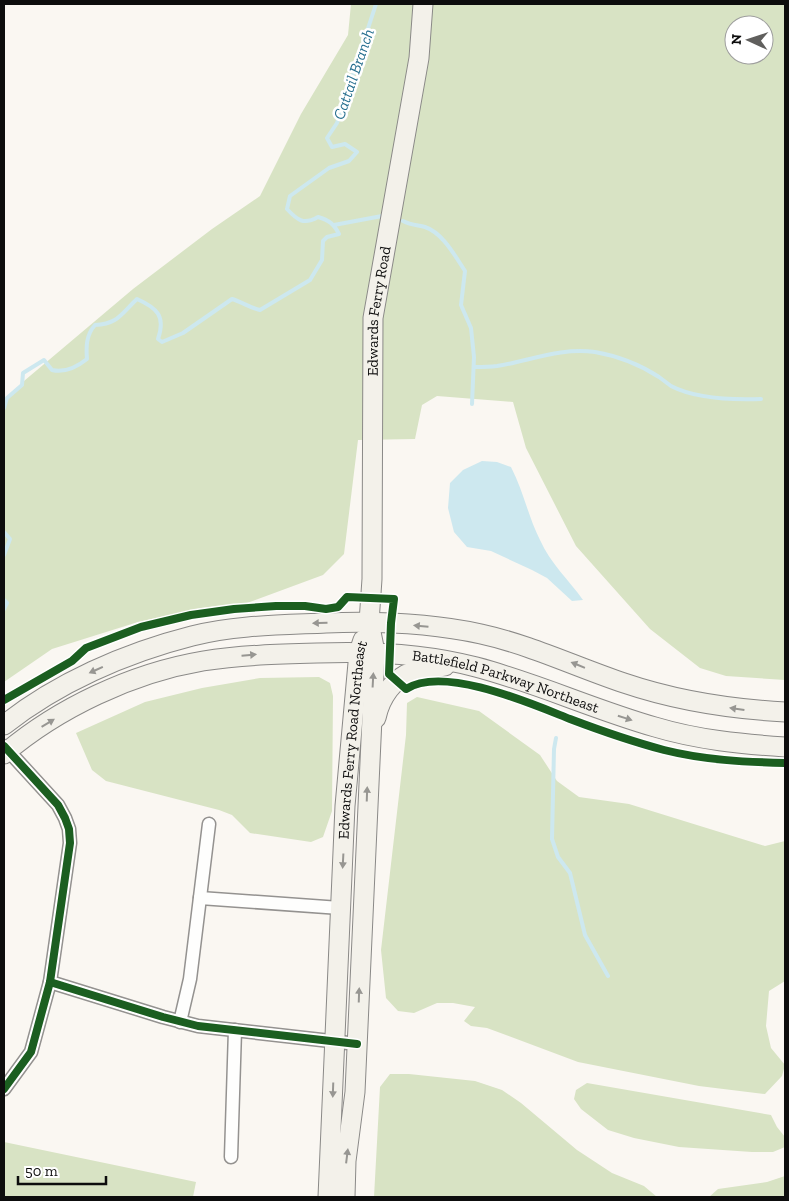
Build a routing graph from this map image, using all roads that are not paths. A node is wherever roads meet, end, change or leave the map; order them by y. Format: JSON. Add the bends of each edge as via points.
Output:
{"nodes":[{"id":1,"x":423,"y":4,"type":"edge"},
{"id":2,"x":369,"y":622,"type":"junction"},
{"id":3,"x":367,"y":652,"type":"junction"},
{"id":4,"x":464,"y":664,"type":"junction"},
{"id":5,"x":785,"y":712,"type":"edge"},
{"id":6,"x":4,"y":725,"type":"edge"},
{"id":7,"x":370,"y":746,"type":"junction"},
{"id":8,"x":785,"y":747,"type":"edge"},
{"id":9,"x":5,"y":750,"type":"edge"},
{"id":10,"x":209,"y":824,"type":"dead end"},
{"id":11,"x":200,"y":898,"type":"junction"},
{"id":12,"x":340,"y":908,"type":"junction"},
{"id":13,"x":50,"y":982,"type":"junction"},
{"id":14,"x":180,"y":1022,"type":"junction"},
{"id":15,"x":235,"y":1030,"type":"junction"},
{"id":16,"x":335,"y":1041,"type":"junction"},
{"id":17,"x":357,"y":1044,"type":"junction"},
{"id":18,"x":4,"y":1090,"type":"edge"},
{"id":19,"x":231,"y":1157,"type":"dead end"},
{"id":20,"x":328,"y":1197,"type":"edge"},
{"id":21,"x":345,"y":1197,"type":"edge"}],
"edges":[{"from":1,"to":2,"type":"main road","name":"Edwards Ferry Road","via":[[419,58],[373,318]]},
{"from":2,"to":3,"type":"main road","name":"Edwards Ferry Road Northeast"},
{"from":5,"to":2,"type":"main road","one_way":true,"via":[[697,703],[657,693],[534,648],[481,634]]},
{"from":2,"to":6,"type":"main road","one_way":true,"via":[[278,626],[192,636],[141,652],[83,676]]},
{"from":3,"to":4,"type":"main road","name":"Battlefield Parkway Northeast","via":[[406,654]]},
{"from":7,"to":3,"type":"main road","name":"Edwards Ferry Road Northeast","one_way":true},
{"from":9,"to":3,"type":"main road","name":"Battlefield Parkway Northeast","one_way":true,"via":[[93,697],[161,671],[239,656]]},
{"from":3,"to":12,"type":"main road","name":"Edwards Ferry Road Northeast","one_way":true,"via":[[345,806]]},
{"from":4,"to":7,"type":"main road","via":[[414,671],[397,679],[377,712]]},
{"from":4,"to":8,"type":"main road","name":"Battlefield Parkway Northeast","one_way":true,"via":[[657,728],[738,744]]},
{"from":17,"to":7,"type":"main road","name":"Edwards Ferry Road Northeast","one_way":true},
{"from":9,"to":13,"type":"street","via":[[58,805],[69,829],[70,843]]},
{"from":10,"to":11,"type":"street"},
{"from":11,"to":12,"type":"street"},
{"from":11,"to":14,"type":"street","via":[[190,979]]},
{"from":12,"to":16,"type":"main road","name":"Edwards Ferry Road Northeast"},
{"from":13,"to":14,"type":"street"},
{"from":13,"to":18,"type":"street","via":[[31,1052]]},
{"from":14,"to":15,"type":"street"},
{"from":15,"to":16,"type":"street"},
{"from":15,"to":19,"type":"street"},
{"from":16,"to":17,"type":"street"},
{"from":16,"to":20,"type":"main road","name":"Edwards Ferry Road Northeast","one_way":true},
{"from":21,"to":17,"type":"main road","name":"Edwards Ferry Road Northeast","one_way":true}]}
